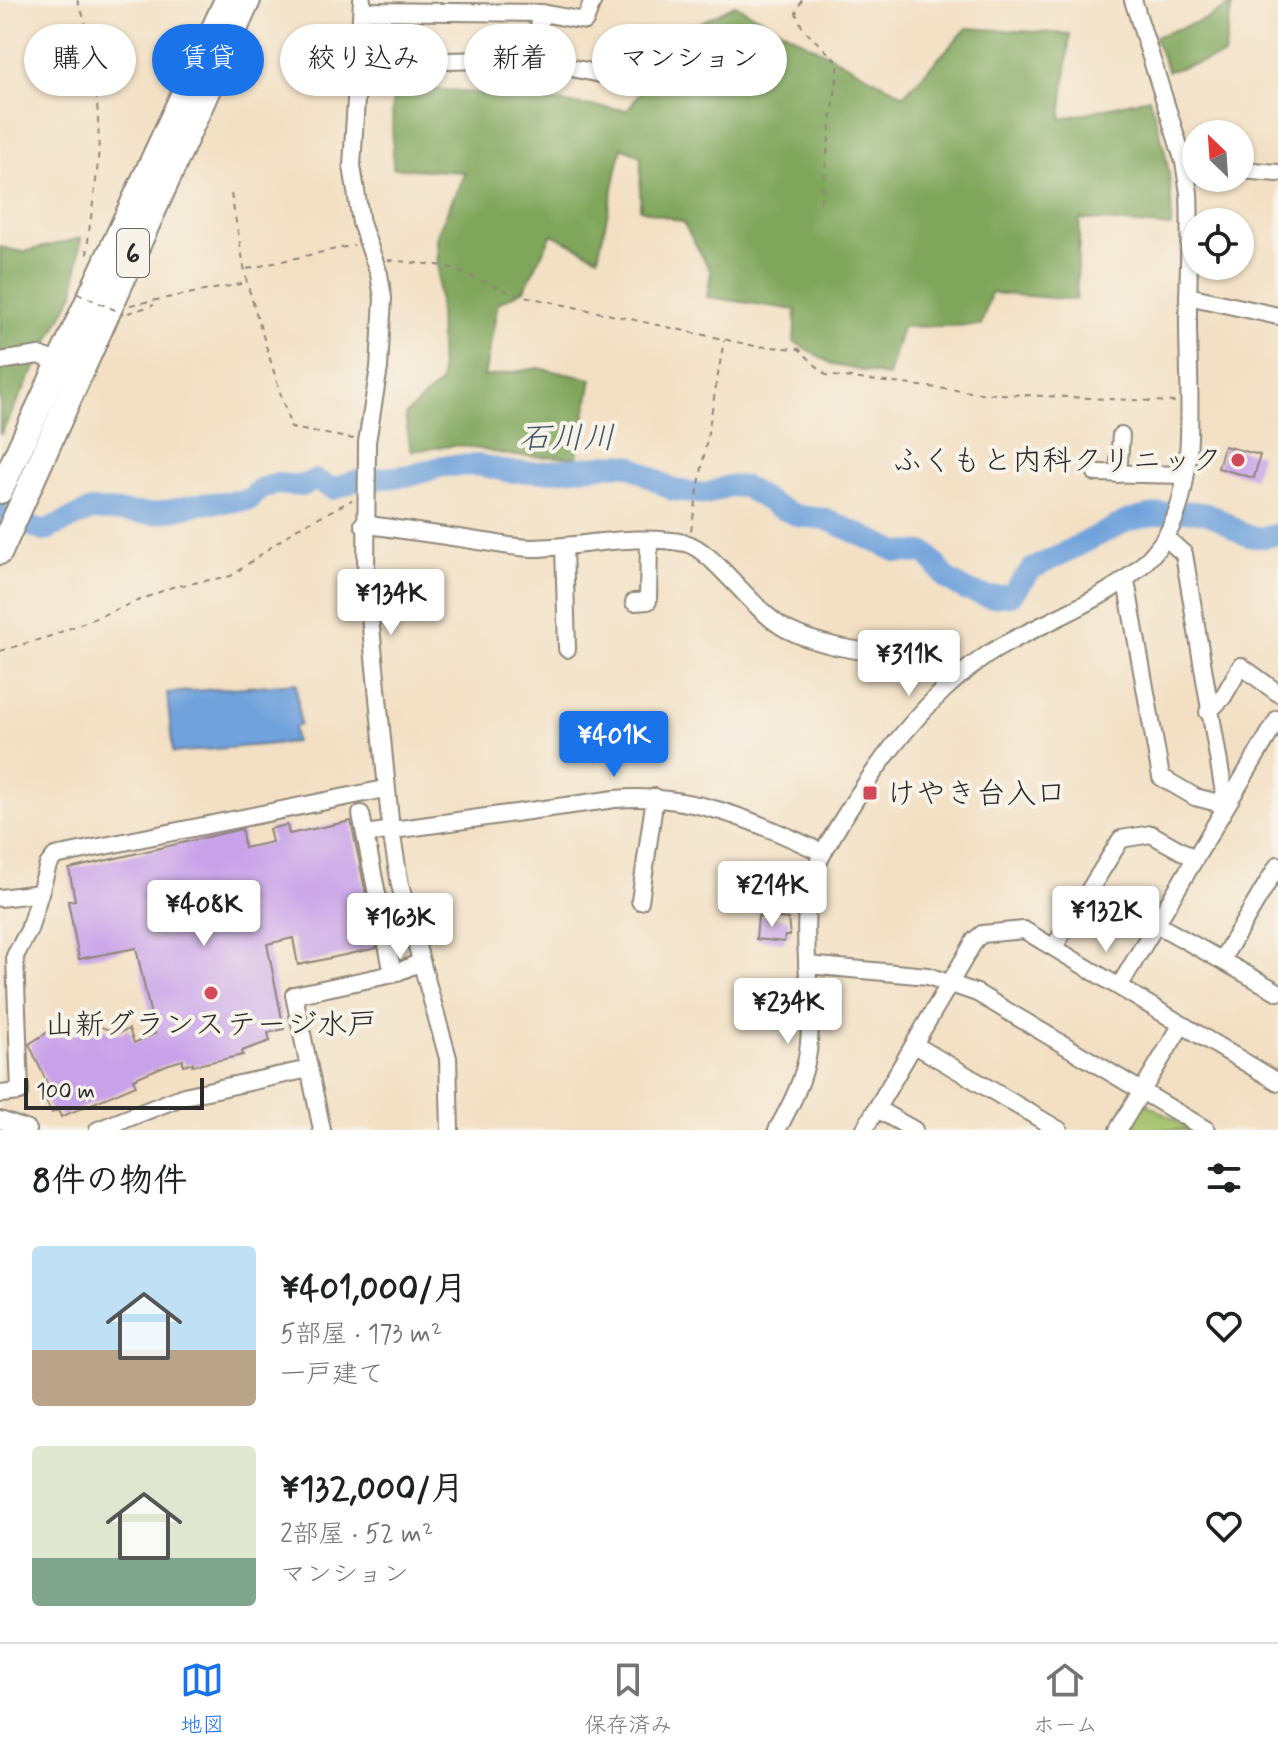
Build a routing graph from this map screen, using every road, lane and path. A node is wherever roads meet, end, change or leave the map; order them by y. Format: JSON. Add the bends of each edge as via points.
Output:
{"nodes":[{"id":1,"x":77,"y":0,"type":"edge"},
{"id":2,"x":227,"y":0,"type":"edge"},
{"id":3,"x":248,"y":0,"type":"edge"},
{"id":4,"x":593,"y":0,"type":"edge"},
{"id":5,"x":802,"y":0,"type":"edge"},
{"id":6,"x":1133,"y":0,"type":"edge"},
{"id":7,"x":362,"y":5,"type":"edge"},
{"id":8,"x":542,"y":13,"type":"junction"},
{"id":9,"x":539,"y":24,"type":"edge"},
{"id":10,"x":356,"y":96,"type":"edge"},
{"id":11,"x":1182,"y":144,"type":"edge"},
{"id":12,"x":1254,"y":171,"type":"edge"},
{"id":13,"x":1278,"y":173,"type":"edge"},
{"id":14,"x":1190,"y":192,"type":"edge"},
{"id":15,"x":231,"y":194,"type":"dead end"},
{"id":16,"x":820,"y":207,"type":"dead end"},
{"id":17,"x":367,"y":242,"type":"junction"},
{"id":18,"x":87,"y":257,"type":"dead end"},
{"id":19,"x":375,"y":262,"type":"junction"},
{"id":20,"x":245,"y":269,"type":"junction"},
{"id":21,"x":247,"y":283,"type":"junction"},
{"id":22,"x":77,"y":293,"type":"dead end"},
{"id":23,"x":1188,"y":296,"type":"junction"},
{"id":24,"x":154,"y":305,"type":"dead end"},
{"id":25,"x":117,"y":308,"type":"junction"},
{"id":26,"x":1278,"y":316,"type":"edge"},
{"id":27,"x":724,"y":339,"type":"junction"},
{"id":28,"x":0,"y":361,"type":"edge"},
{"id":29,"x":61,"y":364,"type":"junction"},
{"id":30,"x":1187,"y":403,"type":"junction"},
{"id":31,"x":1121,"y":435,"type":"dead end"},
{"id":32,"x":367,"y":442,"type":"junction"},
{"id":33,"x":1096,"y":473,"type":"dead end"},
{"id":34,"x":1118,"y":474,"type":"junction"},
{"id":35,"x":1185,"y":475,"type":"junction"},
{"id":36,"x":365,"y":487,"type":"junction"},
{"id":37,"x":0,"y":491,"type":"edge"},
{"id":38,"x":363,"y":524,"type":"junction"},
{"id":39,"x":1167,"y":534,"type":"junction"},
{"id":40,"x":649,"y":540,"type":"junction"},
{"id":41,"x":4,"y":544,"type":"edge"},
{"id":42,"x":689,"y":544,"type":"junction"},
{"id":43,"x":564,"y":546,"type":"junction"},
{"id":44,"x":1126,"y":581,"type":"junction"},
{"id":45,"x":634,"y":602,"type":"dead end"},
{"id":46,"x":567,"y":649,"type":"dead end"},
{"id":47,"x":0,"y":651,"type":"edge"},
{"id":48,"x":963,"y":674,"type":"junction"},
{"id":49,"x":1278,"y":693,"type":"edge"},
{"id":50,"x":1208,"y":712,"type":"junction"},
{"id":51,"x":1278,"y":719,"type":"edge"},
{"id":52,"x":385,"y":789,"type":"junction"},
{"id":53,"x":655,"y":797,"type":"junction"},
{"id":54,"x":1226,"y":805,"type":"junction"},
{"id":55,"x":361,"y":814,"type":"dead end"},
{"id":56,"x":391,"y":830,"type":"junction"},
{"id":57,"x":365,"y":834,"type":"junction"},
{"id":58,"x":823,"y":853,"type":"junction"},
{"id":59,"x":1194,"y":858,"type":"junction"},
{"id":60,"x":1278,"y":865,"type":"edge"},
{"id":61,"x":40,"y":893,"type":"junction"},
{"id":62,"x":0,"y":898,"type":"edge"},
{"id":63,"x":640,"y":901,"type":"dead end"},
{"id":64,"x":1158,"y":925,"type":"junction"},
{"id":65,"x":1054,"y":947,"type":"junction"},
{"id":66,"x":1222,"y":959,"type":"junction"},
{"id":67,"x":421,"y":962,"type":"junction"},
{"id":68,"x":807,"y":965,"type":"junction"},
{"id":69,"x":393,"y":974,"type":"junction"},
{"id":70,"x":951,"y":982,"type":"junction"},
{"id":71,"x":1120,"y":985,"type":"junction"},
{"id":72,"x":1278,"y":992,"type":"edge"},
{"id":73,"x":1181,"y":1026,"type":"junction"},
{"id":74,"x":915,"y":1045,"type":"junction"},
{"id":75,"x":309,"y":1069,"type":"junction"},
{"id":76,"x":1278,"y":1082,"type":"edge"},
{"id":77,"x":1141,"y":1091,"type":"junction"},
{"id":78,"x":0,"y":1094,"type":"edge"},
{"id":79,"x":877,"y":1109,"type":"junction"},
{"id":80,"x":0,"y":1120,"type":"edge"},
{"id":81,"x":28,"y":1130,"type":"edge"},
{"id":82,"x":98,"y":1130,"type":"edge"},
{"id":83,"x":322,"y":1130,"type":"edge"},
{"id":84,"x":450,"y":1130,"type":"edge"},
{"id":85,"x":777,"y":1130,"type":"edge"},
{"id":86,"x":864,"y":1130,"type":"edge"},
{"id":87,"x":914,"y":1130,"type":"edge"},
{"id":88,"x":1059,"y":1130,"type":"edge"},
{"id":89,"x":1118,"y":1130,"type":"edge"},
{"id":90,"x":1207,"y":1130,"type":"edge"}],
"edges":[{"from":1,"to":18,"type":"path","via":[[90,45],[99,155]]},
{"from":2,"to":29,"type":"highway","number":"6"},
{"from":3,"to":25,"type":"highway","number":"6"},
{"from":4,"to":8,"type":"street","via":[[585,21]]},
{"from":5,"to":16,"type":"path","via":[[796,13],[803,29],[839,63]]},
{"from":6,"to":11,"type":"street"},
{"from":7,"to":8,"type":"street"},
{"from":8,"to":9,"type":"street"},
{"from":10,"to":17,"type":"street","via":[[352,166]]},
{"from":12,"to":13,"type":"street"},
{"from":14,"to":23,"type":"street"},
{"from":15,"to":20,"type":"path"},
{"from":17,"to":19,"type":"street"},
{"from":17,"to":20,"type":"path"},
{"from":19,"to":27,"type":"path","via":[[446,266],[514,294]]},
{"from":19,"to":32,"type":"street","via":[[383,321]]},
{"from":20,"to":21,"type":"path"},
{"from":21,"to":25,"type":"path"},
{"from":21,"to":32,"type":"path","via":[[291,428]]},
{"from":22,"to":25,"type":"path","bridge":true},
{"from":23,"to":26,"type":"street"},
{"from":23,"to":30,"type":"street"},
{"from":24,"to":25,"type":"path"},
{"from":25,"to":41,"type":"highway","number":"6"},
{"from":27,"to":30,"type":"path","via":[[799,349],[826,375],[980,393]]},
{"from":27,"to":42,"type":"path"},
{"from":28,"to":29,"type":"street","via":[[39,355]]},
{"from":29,"to":37,"type":"highway","number":"6"},
{"from":30,"to":35,"type":"street"},
{"from":31,"to":34,"type":"street"},
{"from":32,"to":36,"type":"street"},
{"from":33,"to":34,"type":"street"},
{"from":34,"to":35,"type":"street"},
{"from":35,"to":39,"type":"street"},
{"from":36,"to":38,"type":"street"},
{"from":36,"to":47,"type":"path","via":[[231,576],[172,587]]},
{"from":38,"to":43,"type":"street","via":[[530,548]]},
{"from":38,"to":52,"type":"street"},
{"from":39,"to":44,"type":"street"},
{"from":39,"to":50,"type":"street","via":[[1184,554]]},
{"from":40,"to":42,"type":"street"},
{"from":40,"to":43,"type":"street"},
{"from":40,"to":45,"type":"street","via":[[648,601]]},
{"from":42,"to":48,"type":"street","via":[[788,630]]},
{"from":43,"to":46,"type":"street"},
{"from":44,"to":48,"type":"street","via":[[1005,644]]},
{"from":44,"to":54,"type":"street","via":[[1161,777],[1195,797]]},
{"from":48,"to":58,"type":"street","via":[[914,722]]},
{"from":49,"to":50,"type":"street","via":[[1241,666]]},
{"from":50,"to":54,"type":"street"},
{"from":51,"to":54,"type":"street"},
{"from":52,"to":56,"type":"street"},
{"from":52,"to":61,"type":"street","via":[[63,852],[48,865]]},
{"from":53,"to":56,"type":"street"},
{"from":53,"to":58,"type":"street","via":[[698,803],[757,822]]},
{"from":53,"to":63,"type":"street"},
{"from":54,"to":59,"type":"street"},
{"from":55,"to":57,"type":"street"},
{"from":56,"to":57,"type":"street"},
{"from":56,"to":67,"type":"street"},
{"from":57,"to":69,"type":"street"},
{"from":58,"to":68,"type":"street","via":[[806,909]]},
{"from":59,"to":64,"type":"street"},
{"from":59,"to":65,"type":"street","via":[[1151,834],[1121,839]]},
{"from":60,"to":66,"type":"street"},
{"from":61,"to":62,"type":"street"},
{"from":61,"to":78,"type":"street","via":[[15,956],[20,1092]]},
{"from":64,"to":66,"type":"street"},
{"from":64,"to":71,"type":"street"},
{"from":65,"to":70,"type":"street","via":[[1024,930],[982,934]]},
{"from":65,"to":71,"type":"street"},
{"from":66,"to":72,"type":"street"},
{"from":67,"to":69,"type":"street"},
{"from":67,"to":84,"type":"street","via":[[448,1058]]},
{"from":68,"to":70,"type":"street"},
{"from":68,"to":85,"type":"street","via":[[806,1067]]},
{"from":69,"to":75,"type":"street","via":[[294,995]]},
{"from":70,"to":74,"type":"street"},
{"from":70,"to":77,"type":"street","via":[[988,998]]},
{"from":71,"to":73,"type":"street"},
{"from":73,"to":76,"type":"street"},
{"from":73,"to":77,"type":"street"},
{"from":74,"to":79,"type":"street"},
{"from":74,"to":88,"type":"street"},
{"from":75,"to":82,"type":"street","via":[[184,1096]]},
{"from":75,"to":83,"type":"street"},
{"from":77,"to":89,"type":"street"},
{"from":77,"to":90,"type":"street"},
{"from":79,"to":86,"type":"street"},
{"from":79,"to":87,"type":"street"},
{"from":80,"to":81,"type":"street"}]}
